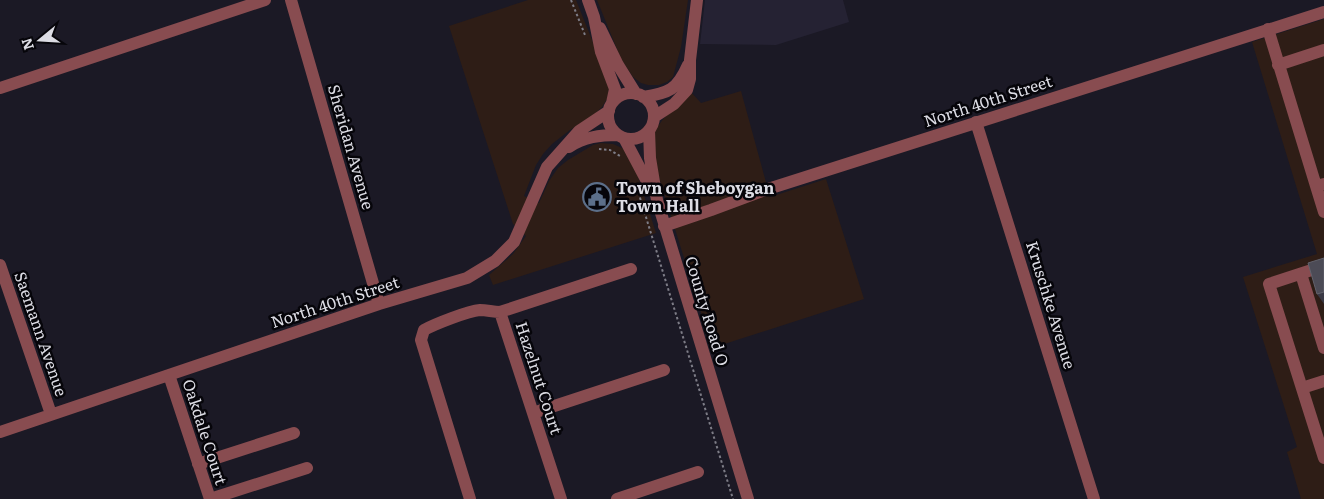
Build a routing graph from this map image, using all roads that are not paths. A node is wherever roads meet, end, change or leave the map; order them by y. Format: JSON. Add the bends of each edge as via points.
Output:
{"nodes":[{"id":1,"x":265,"y":0,"type":"edge"},
{"id":2,"x":291,"y":0,"type":"edge"},
{"id":3,"x":588,"y":0,"type":"edge"},
{"id":4,"x":697,"y":0,"type":"edge"},
{"id":5,"x":1324,"y":12,"type":"edge"},
{"id":6,"x":594,"y":17,"type":"junction"},
{"id":7,"x":1268,"y":29,"type":"junction"},
{"id":8,"x":1324,"y":50,"type":"edge"},
{"id":9,"x":690,"y":60,"type":"junction"},
{"id":10,"x":1278,"y":64,"type":"junction"},
{"id":11,"x":0,"y":88,"type":"edge"},
{"id":12,"x":640,"y":95,"type":"junction"},
{"id":13,"x":611,"y":107,"type":"junction"},
{"id":14,"x":654,"y":117,"type":"junction"},
{"id":15,"x":976,"y":122,"type":"junction"},
{"id":16,"x":649,"y":130,"type":"junction"},
{"id":17,"x":621,"y":136,"type":"junction"},
{"id":18,"x":562,"y":151,"type":"junction"},
{"id":19,"x":1320,"y":185,"type":"edge"},
{"id":20,"x":656,"y":200,"type":"junction"},
{"id":21,"x":1324,"y":212,"type":"edge"},
{"id":22,"x":664,"y":226,"type":"junction"},
{"id":23,"x":0,"y":264,"type":"edge"},
{"id":24,"x":1324,"y":266,"type":"edge"},
{"id":25,"x":631,"y":268,"type":"dead end"},
{"id":26,"x":1301,"y":274,"type":"junction"},
{"id":27,"x":379,"y":304,"type":"junction"},
{"id":28,"x":500,"y":312,"type":"junction"},
{"id":29,"x":1324,"y":348,"type":"edge"},
{"id":30,"x":664,"y":370,"type":"dead end"},
{"id":31,"x":169,"y":375,"type":"junction"},
{"id":32,"x":1324,"y":381,"type":"edge"},
{"id":33,"x":1302,"y":388,"type":"junction"},
{"id":34,"x":533,"y":413,"type":"junction"},
{"id":35,"x":51,"y":414,"type":"junction"},
{"id":36,"x":0,"y":432,"type":"edge"},
{"id":37,"x":294,"y":433,"type":"dead end"},
{"id":38,"x":1324,"y":458,"type":"edge"},
{"id":39,"x":198,"y":464,"type":"junction"},
{"id":40,"x":307,"y":468,"type":"dead end"},
{"id":41,"x":698,"y":472,"type":"dead end"},
{"id":42,"x":210,"y":499,"type":"edge"},
{"id":43,"x":470,"y":499,"type":"edge"},
{"id":44,"x":561,"y":499,"type":"edge"},
{"id":45,"x":617,"y":499,"type":"edge"},
{"id":46,"x":748,"y":499,"type":"edge"},
{"id":47,"x":1094,"y":499,"type":"edge"}],
"edges":[{"from":1,"to":11,"type":"street"},
{"from":2,"to":27,"type":"street","name":"Sheridan Avenue"},
{"from":3,"to":6,"type":"street"},
{"from":4,"to":9,"type":"street"},
{"from":5,"to":7,"type":"street","name":"North 40th Street"},
{"from":6,"to":12,"type":"street","via":[[618,65]]},
{"from":6,"to":13,"type":"street","via":[[601,52],[615,89]]},
{"from":7,"to":10,"type":"street"},
{"from":7,"to":15,"type":"street","name":"North 40th Street"},
{"from":8,"to":10,"type":"street"},
{"from":9,"to":12,"type":"street","via":[[682,78],[673,88],[660,95]]},
{"from":9,"to":14,"type":"street","via":[[690,79],[685,94]]},
{"from":10,"to":19,"type":"street"},
{"from":12,"to":13,"type":"street","via":[[623,95]]},
{"from":12,"to":14,"type":"street","via":[[652,109]]},
{"from":13,"to":17,"type":"street","via":[[610,124]]},
{"from":13,"to":18,"type":"street","name":"North 40th Street","via":[[570,139]]},
{"from":14,"to":16,"type":"street"},
{"from":15,"to":22,"type":"street","name":"North 40th Street"},
{"from":15,"to":47,"type":"street","name":"Kruschke Avenue"},
{"from":16,"to":17,"type":"street","via":[[638,138]]},
{"from":16,"to":20,"type":"street","name":"County Road O"},
{"from":17,"to":18,"type":"street","via":[[597,136],[574,143]]},
{"from":17,"to":20,"type":"street"},
{"from":18,"to":27,"type":"street","name":"North 40th Street","via":[[547,167],[514,242],[495,261],[467,278]]},
{"from":19,"to":21,"type":"street"},
{"from":20,"to":22,"type":"street","name":"County Road O"},
{"from":22,"to":46,"type":"street","name":"County Road O"},
{"from":23,"to":35,"type":"street","name":"Saemann Avenue"},
{"from":24,"to":26,"type":"street"},
{"from":25,"to":28,"type":"street"},
{"from":26,"to":29,"type":"street"},
{"from":26,"to":33,"type":"street","via":[[1269,284]]},
{"from":27,"to":31,"type":"street","name":"North 40th Street"},
{"from":28,"to":34,"type":"street","name":"Hazelnut Court"},
{"from":28,"to":43,"type":"street","name":"Hazelnut Court","via":[[471,312],[430,327],[422,335]]},
{"from":30,"to":34,"type":"street"},
{"from":31,"to":35,"type":"street","name":"North 40th Street"},
{"from":31,"to":39,"type":"street","name":"Oakdale Court"},
{"from":32,"to":33,"type":"street"},
{"from":33,"to":38,"type":"street"},
{"from":34,"to":44,"type":"street","name":"Hazelnut Court"},
{"from":35,"to":36,"type":"street","name":"North 40th Street"},
{"from":37,"to":39,"type":"street"},
{"from":39,"to":42,"type":"street","name":"Oakdale Court"},
{"from":40,"to":42,"type":"street"},
{"from":41,"to":45,"type":"street"}]}
